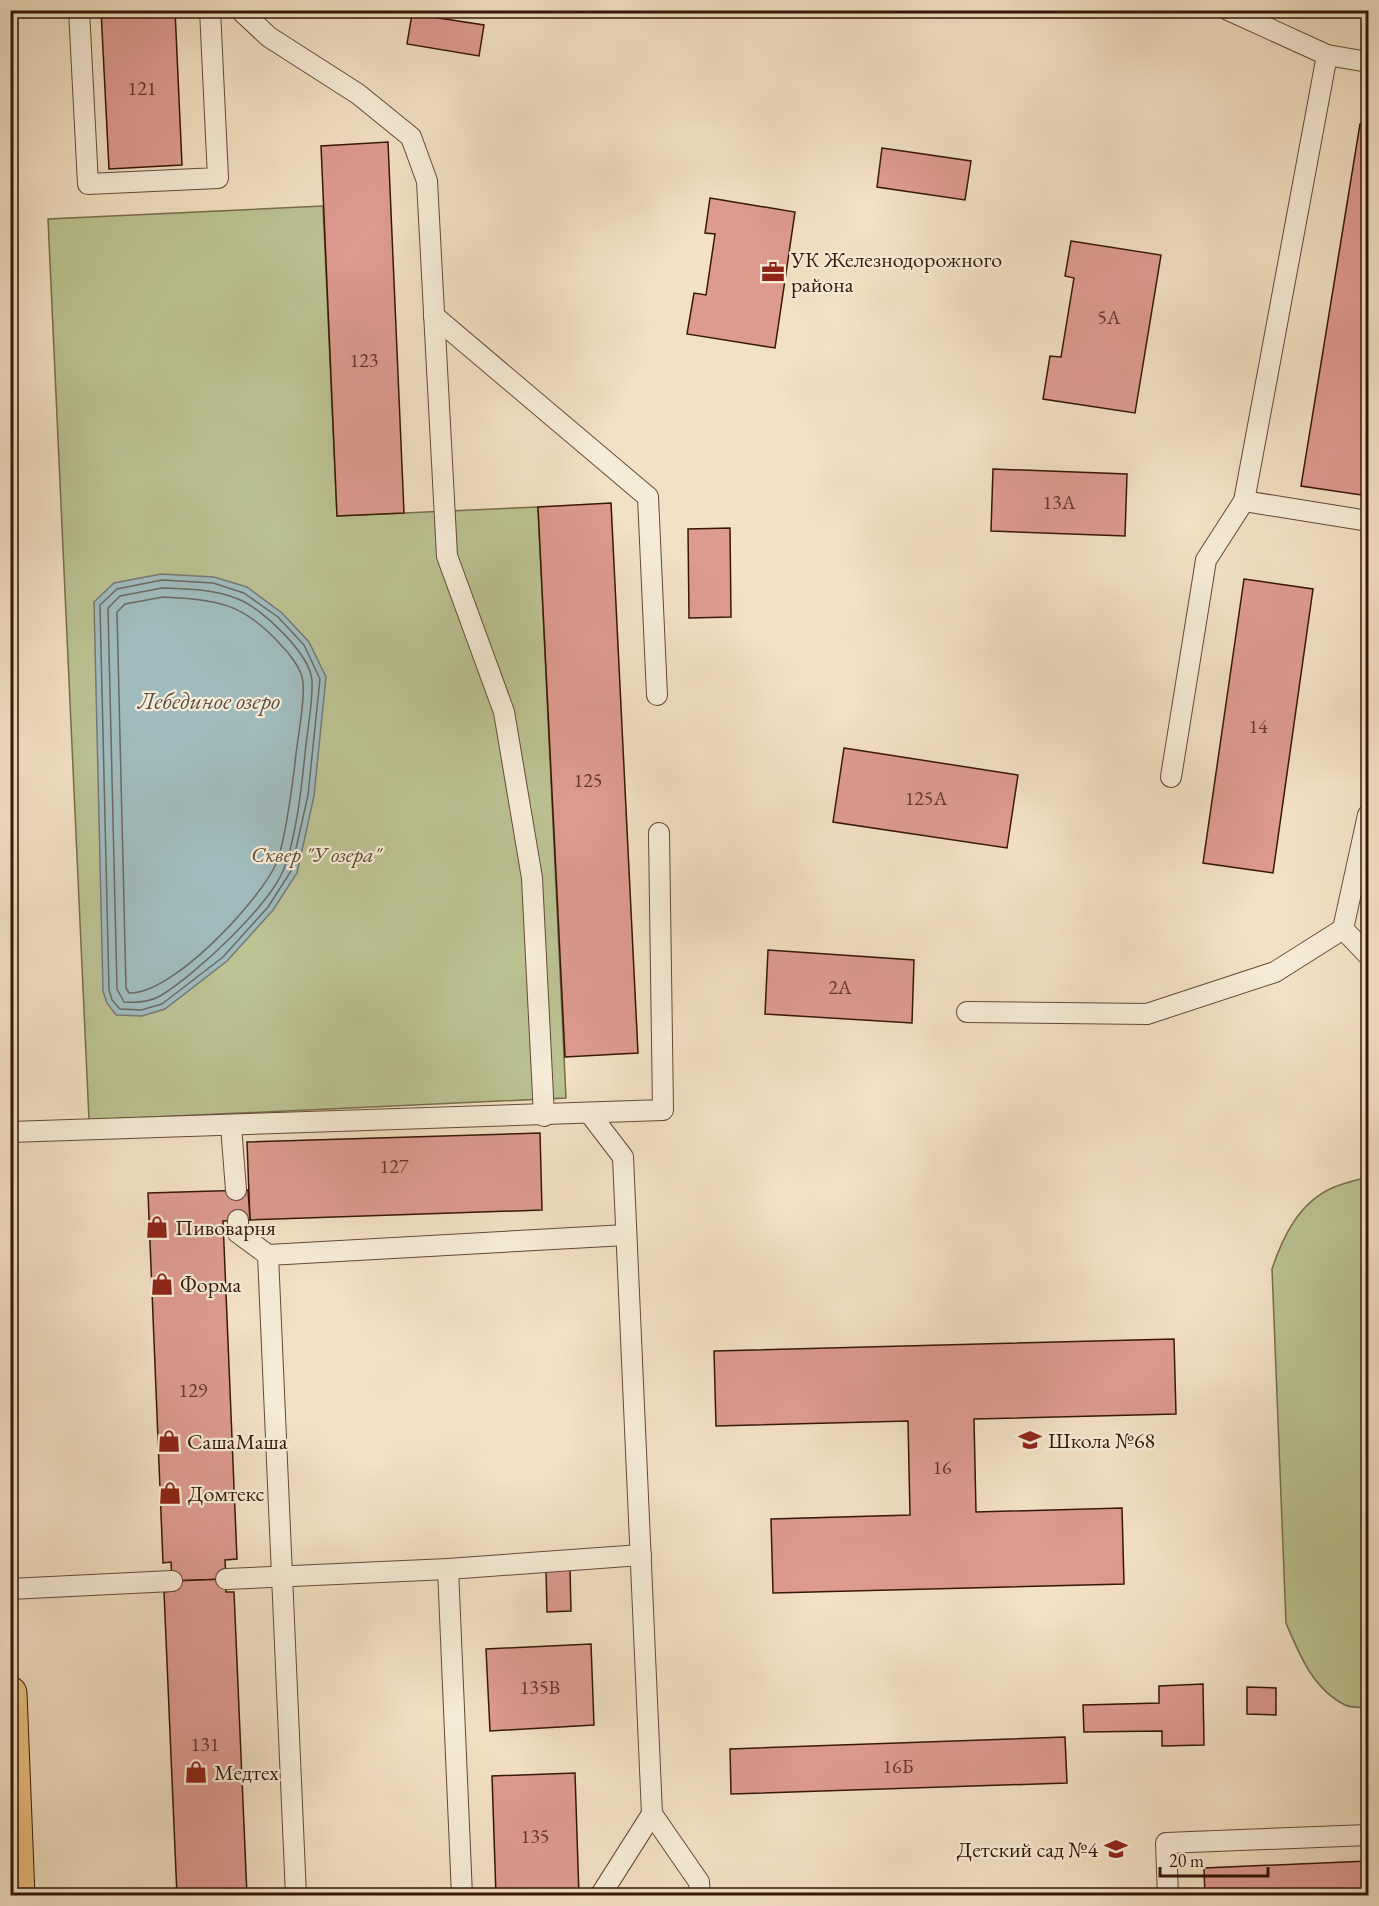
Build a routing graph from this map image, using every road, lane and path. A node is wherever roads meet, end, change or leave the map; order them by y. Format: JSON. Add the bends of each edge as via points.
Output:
{"nodes":[{"id":1,"x":79,"y":10,"type":"edge"},
{"id":2,"x":210,"y":10,"type":"edge"},
{"id":3,"x":240,"y":10,"type":"edge"},
{"id":4,"x":1228,"y":10,"type":"edge"},
{"id":5,"x":1327,"y":55,"type":"junction"},
{"id":6,"x":1368,"y":62,"type":"edge"},
{"id":7,"x":434,"y":316,"type":"junction"},
{"id":8,"x":1244,"y":501,"type":"junction"},
{"id":9,"x":1368,"y":521,"type":"edge"},
{"id":10,"x":657,"y":695,"type":"dead end"},
{"id":11,"x":1171,"y":777,"type":"dead end"},
{"id":12,"x":1368,"y":815,"type":"edge"},
{"id":13,"x":659,"y":833,"type":"dead end"},
{"id":14,"x":1343,"y":929,"type":"junction"},
{"id":15,"x":1368,"y":955,"type":"edge"},
{"id":16,"x":967,"y":1012,"type":"dead end"},
{"id":17,"x":590,"y":1114,"type":"junction"},
{"id":18,"x":544,"y":1116,"type":"junction"},
{"id":19,"x":231,"y":1126,"type":"junction"},
{"id":20,"x":10,"y":1132,"type":"edge"},
{"id":21,"x":236,"y":1190,"type":"dead end"},
{"id":22,"x":238,"y":1220,"type":"dead end"},
{"id":23,"x":626,"y":1235,"type":"junction"},
{"id":24,"x":268,"y":1255,"type":"junction"},
{"id":25,"x":641,"y":1555,"type":"junction"},
{"id":26,"x":448,"y":1569,"type":"junction"},
{"id":27,"x":282,"y":1578,"type":"junction"},
{"id":28,"x":226,"y":1579,"type":"dead end"},
{"id":29,"x":172,"y":1581,"type":"dead end"},
{"id":30,"x":10,"y":1589,"type":"edge"},
{"id":31,"x":10,"y":1693,"type":"edge"},
{"id":32,"x":652,"y":1814,"type":"junction"},
{"id":33,"x":1368,"y":1835,"type":"edge"},
{"id":34,"x":18,"y":1896,"type":"edge"},
{"id":35,"x":296,"y":1896,"type":"edge"},
{"id":36,"x":462,"y":1896,"type":"edge"},
{"id":37,"x":600,"y":1896,"type":"edge"},
{"id":38,"x":700,"y":1896,"type":"edge"},
{"id":39,"x":1168,"y":1896,"type":"edge"}],
"edges":[{"from":1,"to":2,"type":"lane","via":[[88,184],[218,178]]},
{"from":3,"to":7,"type":"lane","via":[[269,37],[358,94],[411,137],[427,181]]},
{"from":4,"to":5,"type":"lane"},
{"from":5,"to":6,"type":"lane"},
{"from":5,"to":8,"type":"lane"},
{"from":7,"to":10,"type":"lane","via":[[648,497]]},
{"from":7,"to":18,"type":"lane","via":[[447,556],[504,712],[532,878]]},
{"from":8,"to":9,"type":"lane"},
{"from":8,"to":11,"type":"lane","via":[[1206,560]]},
{"from":12,"to":14,"type":"lane"},
{"from":13,"to":17,"type":"lane","via":[[663,1110]]},
{"from":14,"to":15,"type":"lane"},
{"from":14,"to":16,"type":"lane","via":[[1275,972],[1147,1014]]},
{"from":17,"to":18,"type":"lane"},
{"from":17,"to":23,"type":"lane","via":[[623,1157]]},
{"from":18,"to":19,"type":"lane"},
{"from":19,"to":20,"type":"lane"},
{"from":19,"to":21,"type":"lane"},
{"from":22,"to":24,"type":"lane","via":[[238,1233]]},
{"from":23,"to":24,"type":"lane"},
{"from":23,"to":25,"type":"lane"},
{"from":24,"to":27,"type":"lane"},
{"from":25,"to":26,"type":"lane"},
{"from":25,"to":32,"type":"lane"},
{"from":26,"to":27,"type":"lane"},
{"from":26,"to":36,"type":"lane"},
{"from":27,"to":28,"type":"lane"},
{"from":27,"to":35,"type":"lane"},
{"from":29,"to":30,"type":"lane"},
{"from":31,"to":34,"type":"main road"},
{"from":32,"to":37,"type":"lane"},
{"from":32,"to":38,"type":"lane","via":[[699,1882]]},
{"from":33,"to":39,"type":"lane","via":[[1166,1843]]}]}
